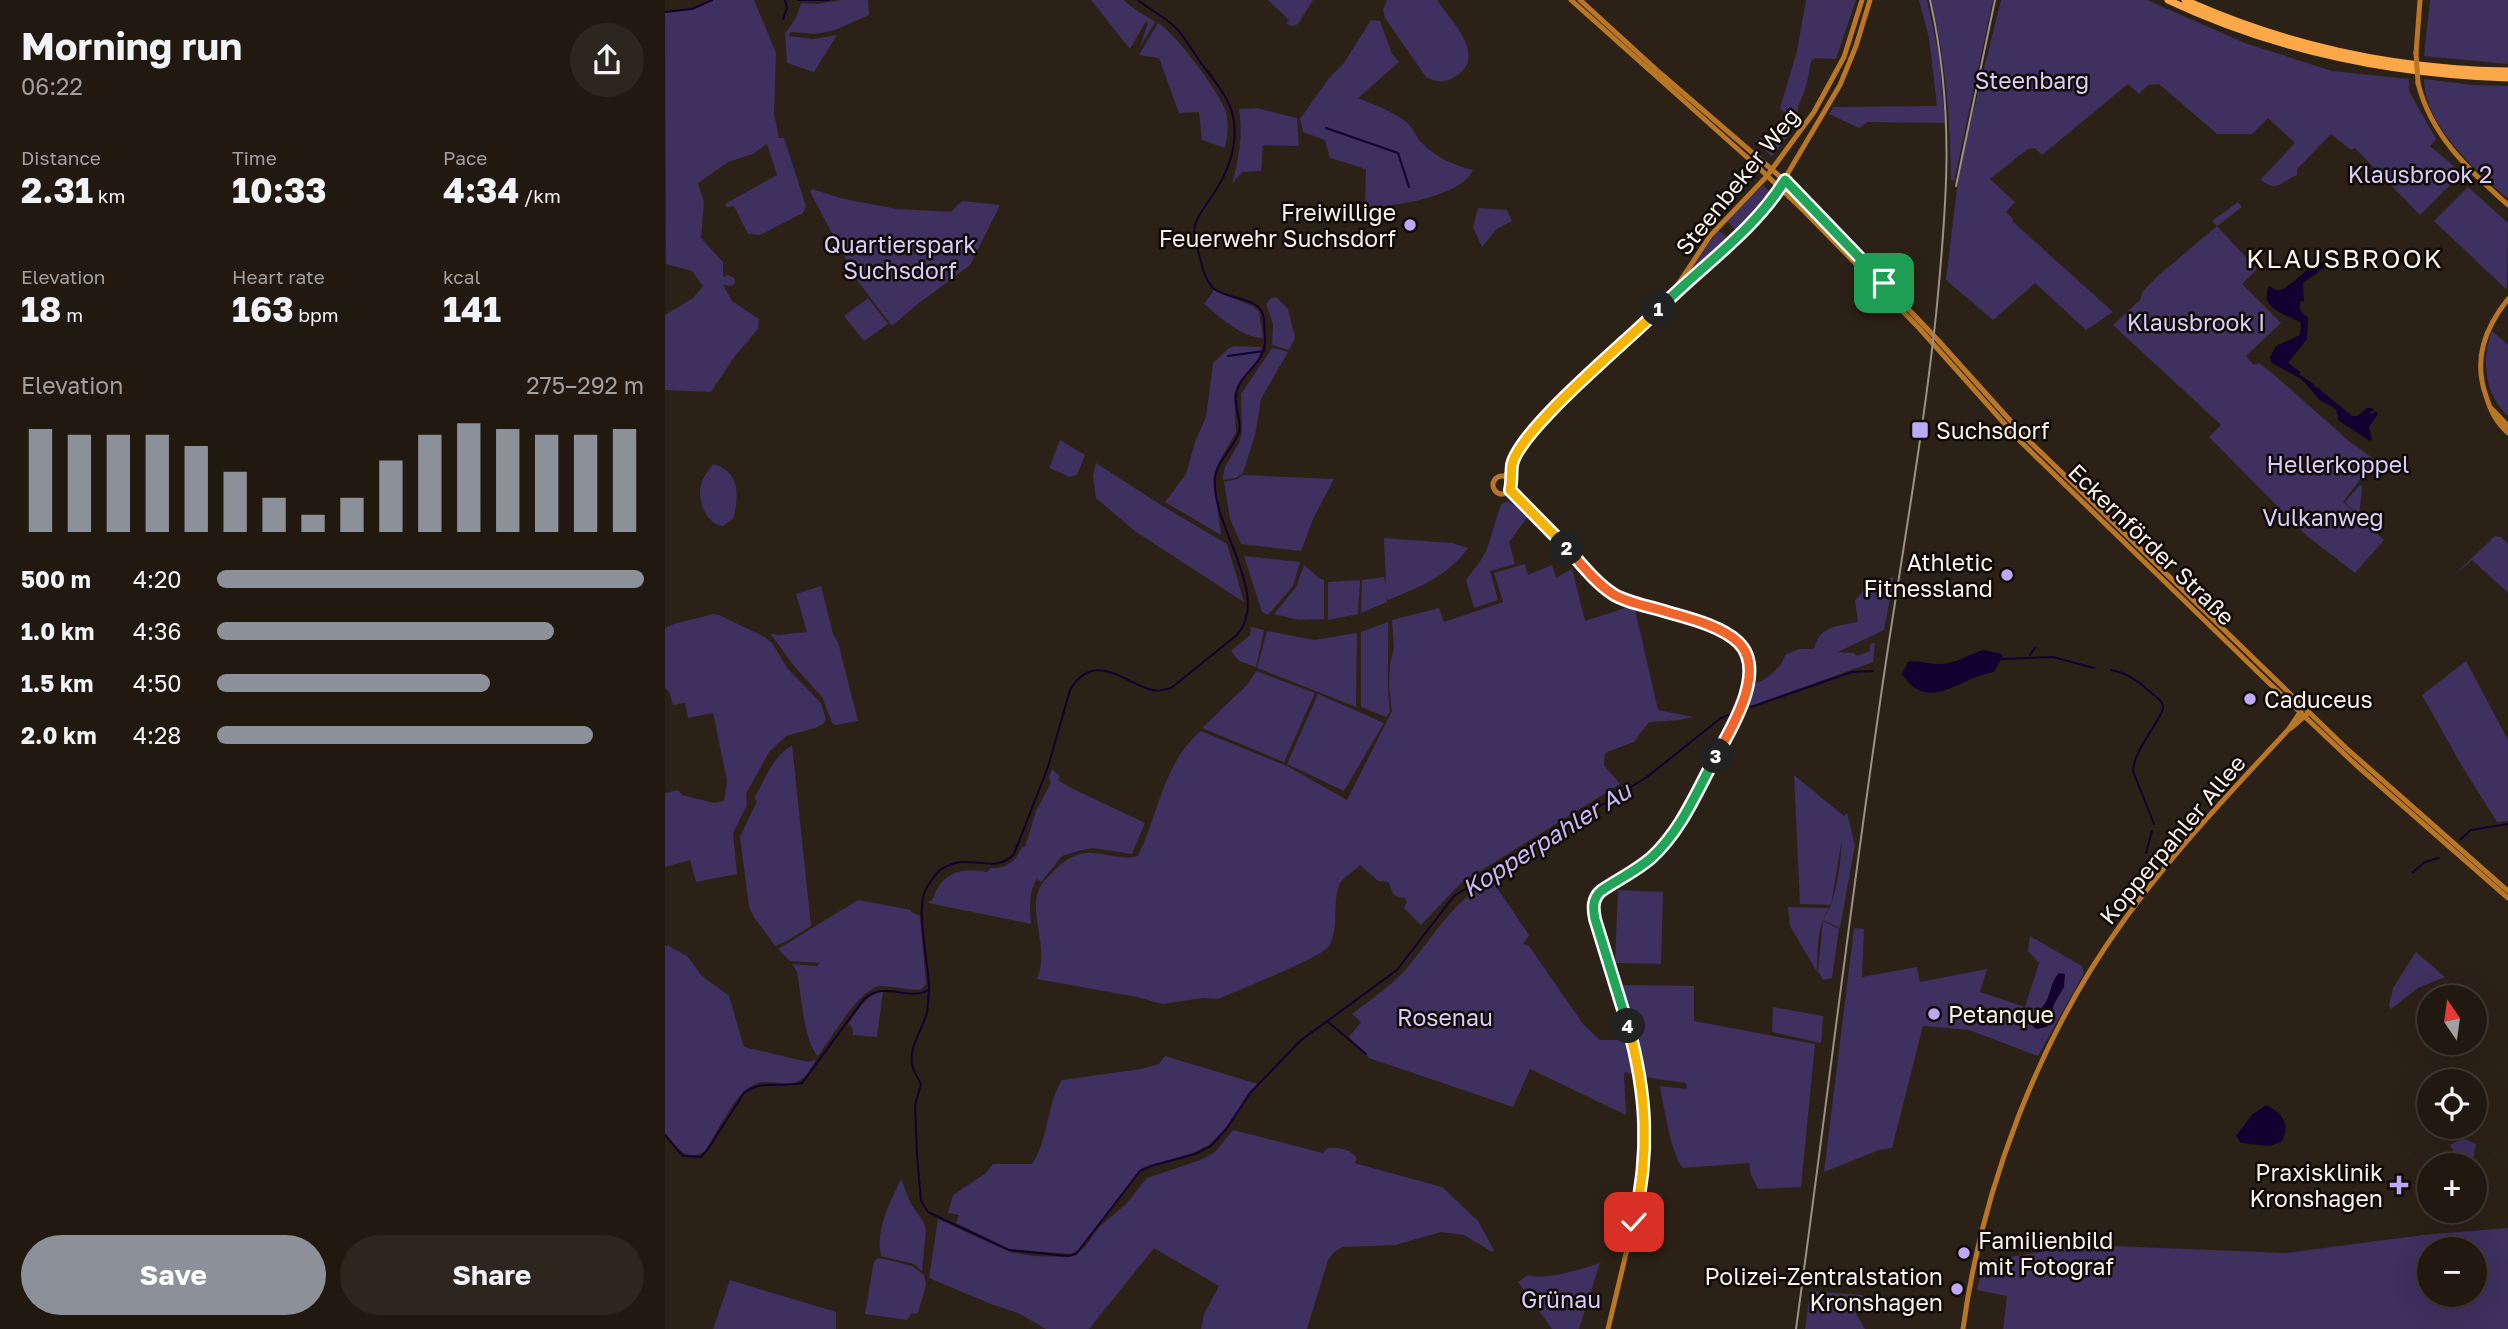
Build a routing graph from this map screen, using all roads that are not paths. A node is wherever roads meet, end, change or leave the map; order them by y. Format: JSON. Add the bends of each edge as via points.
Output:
{"nodes":[{"id":1,"x":1571,"y":0,"type":"edge"},
{"id":2,"x":1580,"y":0,"type":"edge"},
{"id":3,"x":1867,"y":0,"type":"edge"},
{"id":4,"x":2168,"y":0,"type":"edge"},
{"id":5,"x":2185,"y":0,"type":"edge"},
{"id":6,"x":2420,"y":0,"type":"edge"},
{"id":7,"x":2508,"y":71,"type":"edge"},
{"id":8,"x":2508,"y":78,"type":"edge"},
{"id":9,"x":1773,"y":169,"type":"junction"},
{"id":10,"x":1767,"y":176,"type":"junction"},
{"id":11,"x":1785,"y":180,"type":"junction"},
{"id":12,"x":1780,"y":188,"type":"junction"},
{"id":13,"x":2508,"y":205,"type":"edge"},
{"id":14,"x":2508,"y":299,"type":"edge"},
{"id":15,"x":1665,"y":303,"type":"junction"},
{"id":16,"x":2490,"y":407,"type":"junction"},
{"id":17,"x":2508,"y":426,"type":"edge"},
{"id":18,"x":2508,"y":433,"type":"edge"},
{"id":19,"x":1507,"y":478,"type":"junction"},
{"id":20,"x":1508,"y":492,"type":"junction"},
{"id":21,"x":2177,"y":588,"type":"junction"},
{"id":22,"x":2305,"y":712,"type":"junction"},
{"id":23,"x":2508,"y":891,"type":"edge"},
{"id":24,"x":2508,"y":898,"type":"edge"},
{"id":25,"x":1608,"y":1329,"type":"edge"},
{"id":26,"x":1963,"y":1329,"type":"edge"}],
"edges":[{"from":1,"to":10,"type":"street","name":"Eckernförder Straße"},
{"from":2,"to":9,"type":"street","name":"Eckernförder Straße"},
{"from":3,"to":9,"type":"street","name":"Steenbeker Weg","via":[[1833,80]]},
{"from":3,"to":11,"type":"street","name":"Steenbeker Weg","via":[[1853,56],[1840,85]]},
{"from":4,"to":8,"type":"highway","via":[[2227,26],[2332,57],[2410,71]]},
{"from":5,"to":7,"type":"highway","via":[[2238,22],[2333,50],[2413,64]]},
{"from":6,"to":13,"type":"street","bridge":true,"via":[[2416,53],[2422,98],[2444,141]]},
{"from":9,"to":10,"type":"street","name":"Steenbeker Weg"},
{"from":9,"to":11,"type":"street","name":"Eckernförder Straße"},
{"from":10,"to":12,"type":"street","name":"Eckernförder Straße"},
{"from":10,"to":15,"type":"street","name":"Steenbeker Weg","via":[[1710,236]]},
{"from":11,"to":12,"type":"street","name":"Steenbeker Weg"},
{"from":11,"to":21,"type":"street","name":"Eckernförder Straße","via":[[2025,437]]},
{"from":12,"to":15,"type":"street","name":"Steenbeker Weg"},
{"from":12,"to":21,"type":"street","name":"Eckernförder Straße","via":[[1919,328],[2020,441]]},
{"from":14,"to":16,"type":"street","via":[[2492,321],[2481,349],[2481,375]]},
{"from":15,"to":19,"type":"street","name":"Steenbeker Weg","via":[[1545,417],[1522,447]]},
{"from":16,"to":17,"type":"street"},
{"from":16,"to":18,"type":"street"},
{"from":19,"to":20,"type":"street","name":"Steenbeker Weg","via":[[1512,484]]},
{"from":19,"to":20,"type":"street","name":"Steenbeker Weg","via":[[1496,478],[1493,485],[1497,493]]},
{"from":20,"to":25,"type":"street","via":[[1614,595],[1692,620],[1739,642],[1750,675],[1741,708],[1675,830],[1643,864],[1601,891],[1594,903],[1637,1067],[1645,1134],[1640,1195]]},
{"from":21,"to":22,"type":"street","name":"Eckernförder Straße"},
{"from":22,"to":23,"type":"street","name":"Eckernförder Straße"},
{"from":22,"to":24,"type":"street","name":"Eckernförder Straße"},
{"from":22,"to":26,"type":"street","name":"Kopperpahler Allee","via":[[2145,892],[2057,1027],[2001,1170]]}]}
